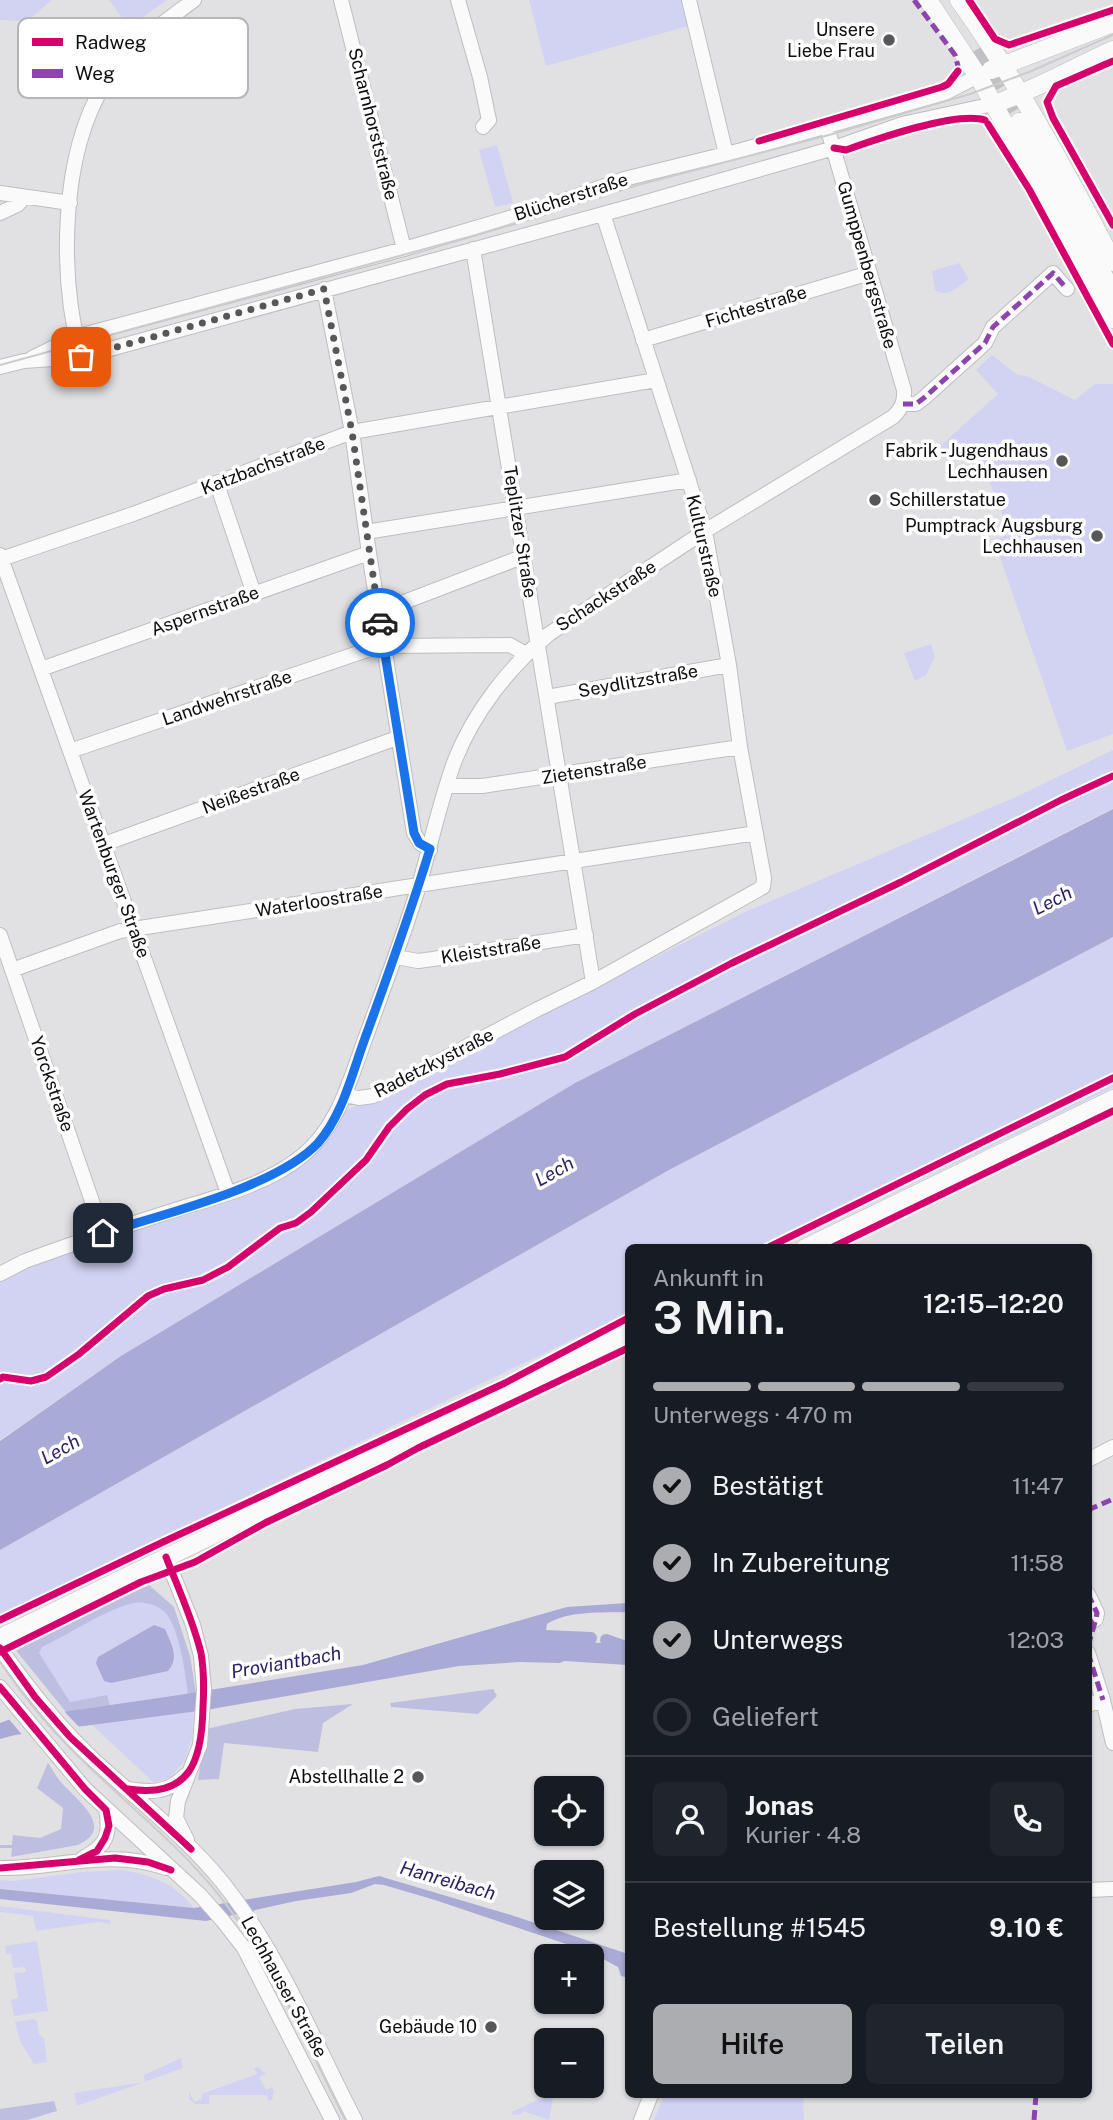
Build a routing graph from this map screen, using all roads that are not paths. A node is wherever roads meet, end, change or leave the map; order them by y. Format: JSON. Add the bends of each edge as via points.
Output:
{"nodes":[{"id":1,"x":194,"y":0,"type":"edge"},
{"id":2,"x":341,"y":0,"type":"edge"},
{"id":3,"x":458,"y":0,"type":"edge"},
{"id":4,"x":689,"y":0,"type":"edge"},
{"id":5,"x":928,"y":0,"type":"edge"},
{"id":6,"x":943,"y":0,"type":"edge"},
{"id":7,"x":958,"y":0,"type":"edge"},
{"id":8,"x":170,"y":18,"type":"edge"},
{"id":9,"x":1113,"y":23,"type":"edge"},
{"id":10,"x":976,"y":50,"type":"tunnel mouth"},
{"id":11,"x":1113,"y":50,"type":"edge"},
{"id":12,"x":1001,"y":65,"type":"junction"},
{"id":13,"x":978,"y":76,"type":"junction"},
{"id":14,"x":1019,"y":95,"type":"junction"},
{"id":15,"x":98,"y":98,"type":"edge"},
{"id":16,"x":994,"y":104,"type":"junction"},
{"id":17,"x":1019,"y":122,"type":"tunnel mouth"},
{"id":18,"x":483,"y":127,"type":"dead end"},
{"id":19,"x":827,"y":127,"type":"junction"},
{"id":20,"x":834,"y":148,"type":"junction"},
{"id":21,"x":726,"y":154,"type":"junction"},
{"id":22,"x":0,"y":193,"type":"edge"},
{"id":23,"x":25,"y":197,"type":"junction"},
{"id":24,"x":70,"y":203,"type":"junction"},
{"id":25,"x":0,"y":213,"type":"edge"},
{"id":26,"x":603,"y":214,"type":"junction"},
{"id":27,"x":404,"y":249,"type":"junction"},
{"id":28,"x":473,"y":249,"type":"junction"},
{"id":29,"x":1113,"y":262,"type":"edge"},
{"id":30,"x":870,"y":273,"type":"junction"},
{"id":31,"x":324,"y":289,"type":"junction"},
{"id":32,"x":1067,"y":289,"type":"dead end"},
{"id":33,"x":1113,"y":293,"type":"edge"},
{"id":34,"x":1113,"y":319,"type":"edge"},
{"id":35,"x":75,"y":337,"type":"junction"},
{"id":36,"x":643,"y":340,"type":"junction"},
{"id":37,"x":81,"y":357,"type":"junction"},
{"id":38,"x":24,"y":361,"type":"junction"},
{"id":39,"x":0,"y":367,"type":"edge"},
{"id":40,"x":656,"y":380,"type":"junction"},
{"id":41,"x":903,"y":404,"type":"junction"},
{"id":42,"x":500,"y":407,"type":"junction"},
{"id":43,"x":352,"y":432,"type":"junction"},
{"id":44,"x":689,"y":480,"type":"junction"},
{"id":45,"x":217,"y":484,"type":"junction"},
{"id":46,"x":516,"y":508,"type":"junction"},
{"id":47,"x":705,"y":531,"type":"junction"},
{"id":48,"x":366,"y":532,"type":"junction"},
{"id":49,"x":369,"y":553,"type":"junction"},
{"id":50,"x":1,"y":557,"type":"edge"},
{"id":51,"x":523,"y":557,"type":"junction"},
{"id":52,"x":254,"y":594,"type":"junction"},
{"id":53,"x":378,"y":612,"type":"junction"},
{"id":54,"x":538,"y":643,"type":"junction"},
{"id":55,"x":384,"y":646,"type":"junction"},
{"id":56,"x":526,"y":654,"type":"junction"},
{"id":57,"x":729,"y":665,"type":"junction"},
{"id":58,"x":41,"y":669,"type":"junction"},
{"id":59,"x":547,"y":697,"type":"junction"},
{"id":60,"x":397,"y":738,"type":"junction"},
{"id":61,"x":740,"y":747,"type":"junction"},
{"id":62,"x":70,"y":751,"type":"junction"},
{"id":63,"x":560,"y":775,"type":"junction"},
{"id":64,"x":448,"y":786,"type":"junction"},
{"id":65,"x":756,"y":833,"type":"junction"},
{"id":66,"x":104,"y":844,"type":"junction"},
{"id":67,"x":430,"y":849,"type":"junction"},
{"id":68,"x":574,"y":862,"type":"junction"},
{"id":69,"x":419,"y":885,"type":"junction"},
{"id":70,"x":763,"y":887,"type":"joint"},
{"id":71,"x":134,"y":929,"type":"junction"},
{"id":72,"x":586,"y":935,"type":"junction"},
{"id":73,"x":1,"y":943,"type":"edge"},
{"id":74,"x":396,"y":957,"type":"junction"},
{"id":75,"x":12,"y":970,"type":"junction"},
{"id":76,"x":593,"y":982,"type":"junction"},
{"id":77,"x":344,"y":1095,"type":"junction"},
{"id":78,"x":1111,"y":1103,"type":"edge"},
{"id":79,"x":228,"y":1193,"type":"junction"},
{"id":80,"x":103,"y":1233,"type":"junction"},
{"id":81,"x":814,"y":1244,"type":"edge"},
{"id":82,"x":0,"y":1274,"type":"edge"},
{"id":83,"x":625,"y":1335,"type":"edge"},
{"id":84,"x":1113,"y":1447,"type":"edge"},
{"id":85,"x":1092,"y":1458,"type":"edge"},
{"id":86,"x":166,"y":1557,"type":"junction"},
{"id":87,"x":1092,"y":1602,"type":"edge"},
{"id":88,"x":1092,"y":1621,"type":"edge"},
{"id":89,"x":0,"y":1638,"type":"edge"},
{"id":90,"x":0,"y":1648,"type":"edge"},
{"id":91,"x":1092,"y":1665,"type":"edge"},
{"id":92,"x":0,"y":1687,"type":"edge"},
{"id":93,"x":1104,"y":1700,"type":"junction"},
{"id":94,"x":1092,"y":1704,"type":"edge"},
{"id":95,"x":1110,"y":1715,"type":"edge"},
{"id":96,"x":1113,"y":1743,"type":"edge"},
{"id":97,"x":191,"y":1769,"type":"junction"},
{"id":98,"x":128,"y":1789,"type":"junction"},
{"id":99,"x":106,"y":1810,"type":"junction"},
{"id":100,"x":191,"y":1849,"type":"junction"},
{"id":101,"x":79,"y":1860,"type":"junction"},
{"id":102,"x":0,"y":1868,"type":"edge"},
{"id":103,"x":171,"y":1870,"type":"junction"},
{"id":104,"x":1113,"y":1889,"type":"edge"},
{"id":105,"x":1092,"y":1890,"type":"edge"},
{"id":106,"x":650,"y":2098,"type":"edge"},
{"id":107,"x":332,"y":2120,"type":"edge"},
{"id":108,"x":355,"y":2120,"type":"edge"},
{"id":109,"x":641,"y":2120,"type":"edge"}],
"edges":[{"from":1,"to":8,"type":"street"},
{"from":2,"to":27,"type":"street","name":"Scharnhorststraße"},
{"from":3,"to":18,"type":"street","via":[[489,120]]},
{"from":4,"to":21,"type":"street"},
{"from":5,"to":13,"type":"main road"},
{"from":6,"to":10,"type":"main road"},
{"from":7,"to":12,"type":"main road"},
{"from":9,"to":12,"type":"main road","name":"Blücherstraße"},
{"from":11,"to":14,"type":"main road","name":"Blücherstraße"},
{"from":12,"to":13,"type":"main road","name":"Blücherstraße"},
{"from":12,"to":14,"type":"main road"},
{"from":13,"to":16,"type":"main road"},
{"from":13,"to":19,"type":"street","name":"Blücherstraße","via":[[945,93]]},
{"from":14,"to":16,"type":"main road","name":"Blücherstraße"},
{"from":14,"to":29,"type":"main road"},
{"from":15,"to":24,"type":"street","via":[[79,146]]},
{"from":16,"to":20,"type":"street","name":"Blücherstraße","via":[[902,124]]},
{"from":16,"to":34,"type":"main road"},
{"from":17,"to":33,"type":"main road"},
{"from":19,"to":20,"type":"street","name":"Gumppenbergstraße"},
{"from":19,"to":21,"type":"street","name":"Blücherstraße"},
{"from":20,"to":26,"type":"street","name":"Blücherstraße"},
{"from":20,"to":30,"type":"street","name":"Gumppenbergstraße"},
{"from":21,"to":27,"type":"street","name":"Blücherstraße","via":[[617,181]]},
{"from":22,"to":23,"type":"street"},
{"from":23,"to":24,"type":"street"},
{"from":23,"to":25,"type":"street"},
{"from":24,"to":35,"type":"street","via":[[68,266]]},
{"from":26,"to":28,"type":"street","name":"Blücherstraße"},
{"from":26,"to":36,"type":"street","name":"Kulturstraße"},
{"from":27,"to":35,"type":"street","name":"Blücherstraße"},
{"from":28,"to":31,"type":"street","name":"Blücherstraße"},
{"from":28,"to":42,"type":"street","name":"Teplitzer Straße"},
{"from":30,"to":36,"type":"street","name":"Fichtestraße"},
{"from":30,"to":41,"type":"street","name":"Gumppenbergstraße","via":[[904,390]]},
{"from":31,"to":37,"type":"street","name":"Blücherstraße"},
{"from":31,"to":43,"type":"street"},
{"from":32,"to":41,"type":"street","name":"Schackstraße","via":[[1053,273],[925,397],[916,404]]},
{"from":35,"to":37,"type":"street"},
{"from":35,"to":38,"type":"street","name":"Blücherstraße"},
{"from":36,"to":40,"type":"street","name":"Kulturstraße"},
{"from":37,"to":38,"type":"street","name":"Blücherstraße"},
{"from":38,"to":39,"type":"street","name":"Blücherstraße"},
{"from":40,"to":42,"type":"street","name":"Katzbachstraße"},
{"from":40,"to":44,"type":"street","name":"Kulturstraße"},
{"from":41,"to":47,"type":"street","name":"Schackstraße","via":[[893,418]]},
{"from":42,"to":43,"type":"street","name":"Katzbachstraße"},
{"from":42,"to":46,"type":"street","name":"Teplitzer Straße"},
{"from":43,"to":45,"type":"street","name":"Katzbachstraße"},
{"from":43,"to":48,"type":"street"},
{"from":44,"to":46,"type":"street"},
{"from":44,"to":47,"type":"street","name":"Kulturstraße"},
{"from":45,"to":50,"type":"street","name":"Katzbachstraße"},
{"from":45,"to":52,"type":"street"},
{"from":46,"to":48,"type":"street"},
{"from":46,"to":51,"type":"street","name":"Teplitzer Straße"},
{"from":47,"to":54,"type":"street","name":"Schackstraße"},
{"from":47,"to":57,"type":"street","name":"Kulturstraße"},
{"from":48,"to":49,"type":"street"},
{"from":49,"to":52,"type":"street","name":"Aspernstraße"},
{"from":49,"to":53,"type":"street"},
{"from":50,"to":58,"type":"street","name":"Wartenburger Straße"},
{"from":51,"to":53,"type":"street"},
{"from":51,"to":54,"type":"street","name":"Teplitzer Straße"},
{"from":52,"to":58,"type":"street","name":"Aspernstraße"},
{"from":53,"to":55,"type":"street"},
{"from":54,"to":56,"type":"street","name":"Schackstraße"},
{"from":54,"to":59,"type":"street","name":"Teplitzer Straße"},
{"from":55,"to":56,"type":"street","name":"Landwehrstraße","via":[[510,645]]},
{"from":55,"to":60,"type":"street"},
{"from":55,"to":62,"type":"street","name":"Landwehrstraße"},
{"from":56,"to":64,"type":"street","name":"Schackstraße","via":[[474,722]]},
{"from":57,"to":59,"type":"street","name":"Seydlitzstraße"},
{"from":57,"to":61,"type":"street","name":"Kulturstraße"},
{"from":58,"to":62,"type":"street","name":"Wartenburger Straße"},
{"from":59,"to":63,"type":"street","name":"Teplitzer Straße"},
{"from":60,"to":66,"type":"street","name":"Neißestraße"},
{"from":60,"to":67,"type":"street","via":[[414,833],[419,843]]},
{"from":61,"to":63,"type":"street","name":"Zietenstraße"},
{"from":61,"to":65,"type":"street","name":"Kulturstraße"},
{"from":62,"to":66,"type":"street","name":"Wartenburger Straße"},
{"from":63,"to":64,"type":"street","name":"Zietenstraße"},
{"from":63,"to":68,"type":"street","name":"Teplitzer Straße"},
{"from":64,"to":67,"type":"street","name":"Schackstraße"},
{"from":65,"to":68,"type":"street","name":"Waterloostraße"},
{"from":65,"to":70,"type":"street","name":"Kulturstraße"},
{"from":66,"to":71,"type":"street","name":"Wartenburger Straße"},
{"from":67,"to":69,"type":"street","name":"Schackstraße"},
{"from":68,"to":69,"type":"street","name":"Waterloostraße"},
{"from":68,"to":72,"type":"street","name":"Teplitzer Straße"},
{"from":69,"to":71,"type":"street","name":"Waterloostraße"},
{"from":69,"to":74,"type":"street","name":"Schackstraße"},
{"from":70,"to":76,"type":"street","name":"Radetzkystraße"},
{"from":71,"to":75,"type":"street","name":"Waterloostraße"},
{"from":71,"to":79,"type":"street","name":"Wartenburger Straße"},
{"from":72,"to":74,"type":"street","name":"Kleiststraße","via":[[418,961]]},
{"from":72,"to":76,"type":"street","name":"Teplitzer Straße"},
{"from":73,"to":75,"type":"street","name":"Yorckstraße"},
{"from":74,"to":77,"type":"street","name":"Schackstraße"},
{"from":75,"to":80,"type":"street","name":"Yorckstraße"},
{"from":76,"to":77,"type":"street","name":"Radetzkystraße","via":[[373,1096]]},
{"from":77,"to":79,"type":"street","via":[[318,1143],[275,1173]]},
{"from":78,"to":81,"type":"main road"},
{"from":79,"to":80,"type":"street"},
{"from":80,"to":82,"type":"street"},
{"from":83,"to":86,"type":"main road"},
{"from":84,"to":85,"type":"street"},
{"from":86,"to":89,"type":"main road"},
{"from":86,"to":97,"type":"street","via":[[201,1656],[200,1745]]},
{"from":87,"to":88,"type":"street","via":[[1097,1613]]},
{"from":90,"to":98,"type":"street","name":"Lechhauser Straße","via":[[70,1737]]},
{"from":91,"to":93,"type":"street"},
{"from":92,"to":99,"type":"street","name":"Lechhauser Straße"},
{"from":93,"to":94,"type":"street"},
{"from":93,"to":95,"type":"street"},
{"from":95,"to":96,"type":"street"},
{"from":97,"to":98,"type":"street","via":[[177,1783],[158,1791]]},
{"from":97,"to":100,"type":"street","via":[[178,1801],[177,1818]]},
{"from":98,"to":100,"type":"street","name":"Lechhauser Straße"},
{"from":99,"to":101,"type":"street","via":[[109,1826],[105,1838],[97,1851]]},
{"from":99,"to":103,"type":"street","name":"Lechhauser Straße"},
{"from":100,"to":108,"type":"street","name":"Lechhauser Straße","via":[[223,1884],[261,1939]]},
{"from":101,"to":102,"type":"street"},
{"from":101,"to":103,"type":"street","via":[[137,1860]]},
{"from":103,"to":107,"type":"street","name":"Lechhauser Straße","via":[[200,1895],[244,1948]]},
{"from":104,"to":105,"type":"street"},
{"from":106,"to":109,"type":"street"}]}
